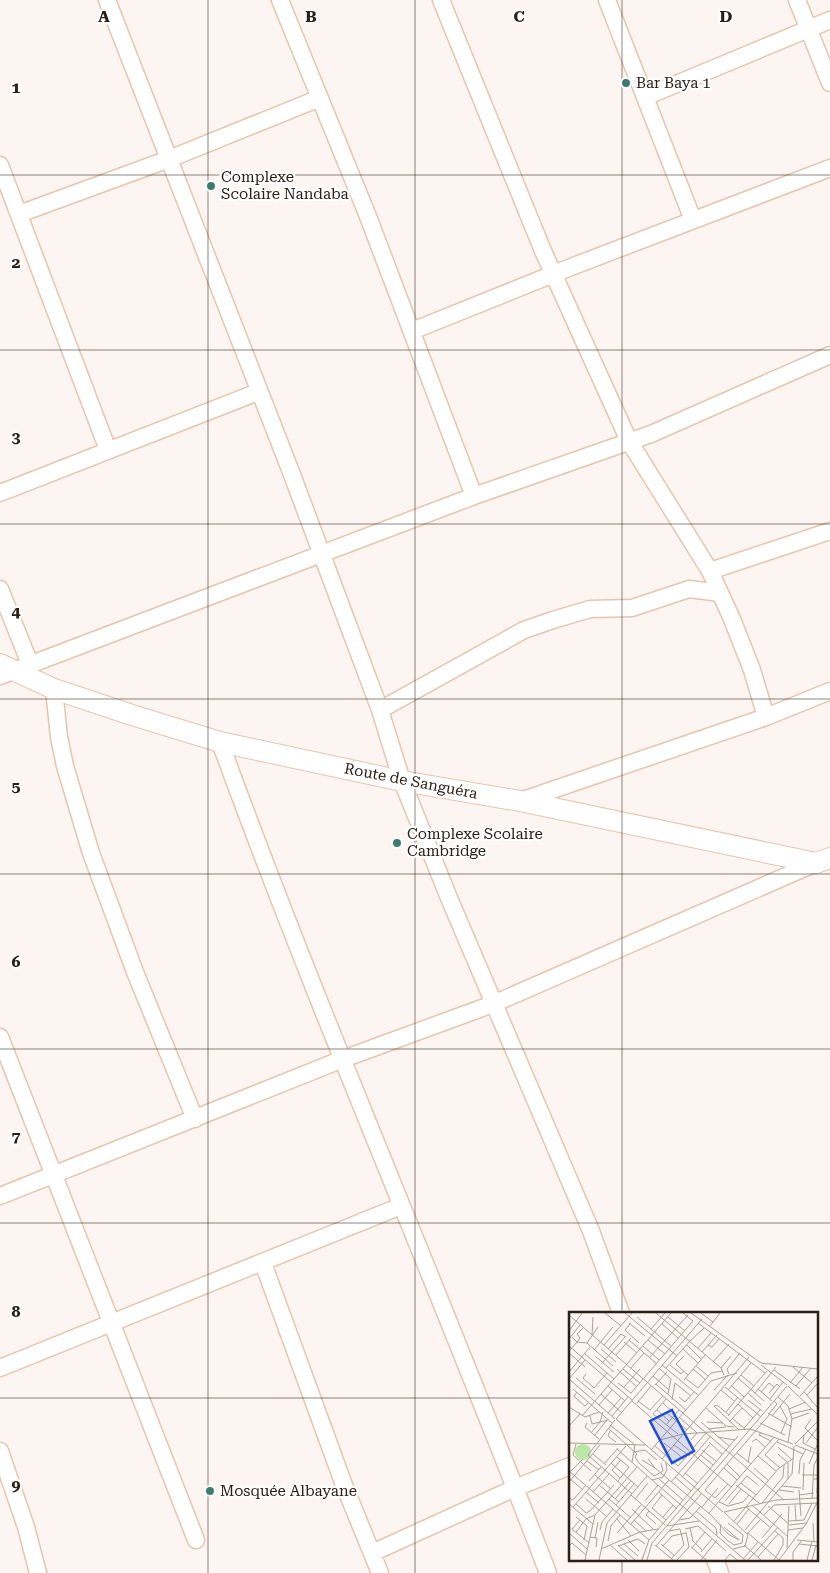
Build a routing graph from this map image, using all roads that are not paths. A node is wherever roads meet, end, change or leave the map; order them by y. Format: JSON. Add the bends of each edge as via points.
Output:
{"nodes":[{"id":1,"x":107,"y":0,"type":"edge"},
{"id":2,"x":280,"y":0,"type":"edge"},
{"id":3,"x":442,"y":0,"type":"edge"},
{"id":4,"x":607,"y":0,"type":"edge"},
{"id":5,"x":797,"y":0,"type":"edge"},
{"id":6,"x":830,"y":20,"type":"edge"},
{"id":7,"x":809,"y":30,"type":"junction"},
{"id":8,"x":830,"y":83,"type":"edge"},
{"id":9,"x":645,"y":97,"type":"junction"},
{"id":10,"x":320,"y":98,"type":"junction"},
{"id":11,"x":169,"y":159,"type":"junction"},
{"id":12,"x":0,"y":165,"type":"edge"},
{"id":13,"x":830,"y":168,"type":"edge"},
{"id":14,"x":19,"y":214,"type":"junction"},
{"id":15,"x":693,"y":220,"type":"junction"},
{"id":16,"x":554,"y":274,"type":"junction"},
{"id":17,"x":412,"y":331,"type":"junction"},
{"id":18,"x":830,"y":356,"type":"edge"},
{"id":19,"x":258,"y":392,"type":"junction"},
{"id":20,"x":629,"y":441,"type":"junction"},
{"id":21,"x":108,"y":450,"type":"junction"},
{"id":22,"x":0,"y":493,"type":"edge"},
{"id":23,"x":474,"y":496,"type":"junction"},
{"id":24,"x":830,"y":531,"type":"edge"},
{"id":25,"x":322,"y":555,"type":"junction"},
{"id":26,"x":710,"y":571,"type":"junction"},
{"id":27,"x":0,"y":589,"type":"edge"},
{"id":28,"x":720,"y":593,"type":"junction"},
{"id":29,"x":11,"y":668,"type":"edge"},
{"id":30,"x":54,"y":689,"type":"junction"},
{"id":31,"x":830,"y":691,"type":"edge"},
{"id":32,"x":380,"y":710,"type":"junction"},
{"id":33,"x":766,"y":716,"type":"junction"},
{"id":34,"x":220,"y":742,"type":"junction"},
{"id":35,"x":402,"y":781,"type":"junction"},
{"id":36,"x":520,"y":801,"type":"junction"},
{"id":37,"x":823,"y":860,"type":"edge"},
{"id":38,"x":493,"y":1004,"type":"junction"},
{"id":39,"x":0,"y":1037,"type":"edge"},
{"id":40,"x":343,"y":1059,"type":"junction"},
{"id":41,"x":195,"y":1119,"type":"junction"},
{"id":42,"x":54,"y":1175,"type":"junction"},
{"id":43,"x":0,"y":1196,"type":"edge"},
{"id":44,"x":401,"y":1206,"type":"junction"},
{"id":45,"x":263,"y":1263,"type":"junction"},
{"id":46,"x":622,"y":1312,"type":"edge"},
{"id":47,"x":111,"y":1323,"type":"junction"},
{"id":48,"x":0,"y":1368,"type":"edge"},
{"id":49,"x":0,"y":1451,"type":"edge"},
{"id":50,"x":569,"y":1466,"type":"edge"},
{"id":51,"x":516,"y":1488,"type":"junction"},
{"id":52,"x":196,"y":1540,"type":"dead end"},
{"id":53,"x":372,"y":1553,"type":"junction"},
{"id":54,"x":715,"y":1560,"type":"edge"},
{"id":55,"x":38,"y":1573,"type":"edge"},
{"id":56,"x":380,"y":1573,"type":"edge"},
{"id":57,"x":548,"y":1573,"type":"edge"},
{"id":58,"x":720,"y":1573,"type":"edge"}],
"edges":[{"from":1,"to":11,"type":"street"},
{"from":2,"to":10,"type":"street"},
{"from":3,"to":16,"type":"street"},
{"from":4,"to":9,"type":"street"},
{"from":5,"to":7,"type":"street"},
{"from":6,"to":7,"type":"street"},
{"from":7,"to":8,"type":"street"},
{"from":7,"to":9,"type":"street"},
{"from":9,"to":15,"type":"street"},
{"from":10,"to":11,"type":"street"},
{"from":10,"to":17,"type":"street"},
{"from":11,"to":14,"type":"street"},
{"from":11,"to":19,"type":"street"},
{"from":12,"to":14,"type":"street"},
{"from":13,"to":15,"type":"street"},
{"from":14,"to":21,"type":"street"},
{"from":15,"to":16,"type":"street"},
{"from":16,"to":17,"type":"street"},
{"from":16,"to":20,"type":"street"},
{"from":17,"to":23,"type":"street"},
{"from":18,"to":20,"type":"street"},
{"from":19,"to":21,"type":"street"},
{"from":19,"to":25,"type":"street"},
{"from":20,"to":23,"type":"street"},
{"from":20,"to":26,"type":"street"},
{"from":21,"to":22,"type":"street"},
{"from":23,"to":25,"type":"street"},
{"from":24,"to":26,"type":"street"},
{"from":25,"to":29,"type":"street"},
{"from":25,"to":32,"type":"street"},
{"from":26,"to":28,"type":"street"},
{"from":27,"to":29,"type":"street"},
{"from":28,"to":32,"type":"street","via":[[689,590],[632,608],[590,610],[553,620],[524,630]]},
{"from":28,"to":33,"type":"street","via":[[752,670]]},
{"from":29,"to":30,"type":"street","name":"Route de Sanguéra"},
{"from":30,"to":34,"type":"street","name":"Route de Sanguéra"},
{"from":30,"to":41,"type":"street","via":[[65,766],[92,853],[132,964]]},
{"from":31,"to":33,"type":"street"},
{"from":32,"to":35,"type":"street"},
{"from":33,"to":36,"type":"street"},
{"from":34,"to":35,"type":"street","name":"Route de Sanguéra"},
{"from":34,"to":40,"type":"street"},
{"from":35,"to":36,"type":"street","name":"Route de Sanguéra"},
{"from":35,"to":38,"type":"street"},
{"from":36,"to":37,"type":"street","name":"Route de Sanguéra"},
{"from":37,"to":38,"type":"street"},
{"from":38,"to":40,"type":"street"},
{"from":38,"to":46,"type":"street"},
{"from":39,"to":42,"type":"street"},
{"from":40,"to":41,"type":"street"},
{"from":40,"to":44,"type":"street"},
{"from":41,"to":42,"type":"street"},
{"from":42,"to":43,"type":"street"},
{"from":42,"to":47,"type":"street"},
{"from":44,"to":45,"type":"street"},
{"from":44,"to":51,"type":"street"},
{"from":45,"to":47,"type":"street"},
{"from":45,"to":53,"type":"street"},
{"from":47,"to":48,"type":"street"},
{"from":47,"to":52,"type":"street"},
{"from":49,"to":55,"type":"street"},
{"from":50,"to":51,"type":"street"},
{"from":51,"to":53,"type":"street"},
{"from":51,"to":57,"type":"street"},
{"from":53,"to":56,"type":"street"},
{"from":54,"to":58,"type":"street"}]}
